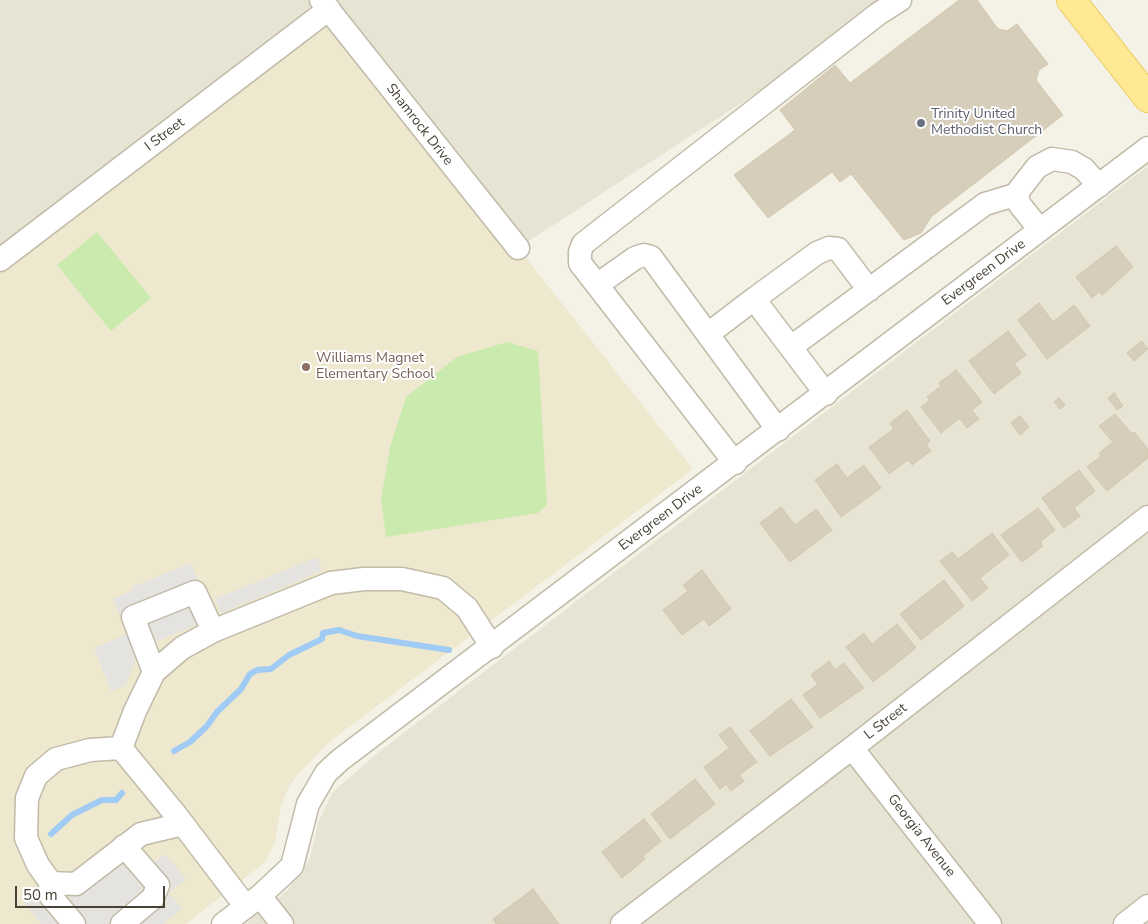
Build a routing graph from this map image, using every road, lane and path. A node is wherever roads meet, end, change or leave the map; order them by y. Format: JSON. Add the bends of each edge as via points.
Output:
{"nodes":[{"id":1,"x":900,"y":0,"type":"edge"},
{"id":2,"x":1071,"y":0,"type":"edge"},
{"id":3,"x":325,"y":5,"type":"edge"},
{"id":4,"x":1148,"y":98,"type":"edge"},
{"id":5,"x":1148,"y":148,"type":"edge"},
{"id":6,"x":1099,"y":186,"type":"junction"},
{"id":7,"x":1018,"y":194,"type":"junction"},
{"id":8,"x":1040,"y":230,"type":"junction"},
{"id":9,"x":518,"y":248,"type":"dead end"},
{"id":10,"x":0,"y":260,"type":"edge"},
{"id":11,"x":598,"y":285,"type":"junction"},
{"id":12,"x":869,"y":290,"type":"junction"},
{"id":13,"x":754,"y":299,"type":"junction"},
{"id":14,"x":708,"y":334,"type":"junction"},
{"id":15,"x":791,"y":347,"type":"junction"},
{"id":16,"x":826,"y":394,"type":"junction"},
{"id":17,"x":778,"y":430,"type":"junction"},
{"id":18,"x":735,"y":463,"type":"junction"},
{"id":19,"x":1148,"y":517,"type":"edge"},
{"id":20,"x":213,"y":630,"type":"junction"},
{"id":21,"x":492,"y":647,"type":"junction"},
{"id":22,"x":154,"y":672,"type":"junction"},
{"id":23,"x":121,"y":748,"type":"junction"},
{"id":24,"x":852,"y":748,"type":"junction"},
{"id":25,"x":183,"y":824,"type":"junction"},
{"id":26,"x":124,"y":846,"type":"junction"},
{"id":27,"x":51,"y":883,"type":"junction"},
{"id":28,"x":253,"y":902,"type":"junction"},
{"id":29,"x":1148,"y":906,"type":"edge"},
{"id":30,"x":74,"y":924,"type":"edge"},
{"id":31,"x":122,"y":924,"type":"edge"},
{"id":32,"x":222,"y":924,"type":"edge"},
{"id":33,"x":282,"y":924,"type":"edge"},
{"id":34,"x":622,"y":924,"type":"edge"},
{"id":35,"x":990,"y":924,"type":"edge"},
{"id":36,"x":1125,"y":924,"type":"edge"}],
"edges":[{"from":1,"to":11,"type":"street","via":[[583,244],[580,264]]},
{"from":2,"to":4,"type":"main road"},
{"from":3,"to":9,"type":"street","name":"Shamrock Drive"},
{"from":3,"to":10,"type":"street","name":"I Street"},
{"from":5,"to":6,"type":"street","name":"Evergreen Drive"},
{"from":6,"to":7,"type":"street","via":[[1072,162],[1052,159],[1029,174]]},
{"from":6,"to":8,"type":"street","name":"Evergreen Drive"},
{"from":7,"to":8,"type":"street","via":[[1020,205]]},
{"from":7,"to":12,"type":"street","via":[[986,204]]},
{"from":8,"to":16,"type":"street","name":"Evergreen Drive"},
{"from":11,"to":14,"type":"street","via":[[635,258],[651,257]]},
{"from":11,"to":18,"type":"street"},
{"from":12,"to":13,"type":"street","via":[[838,249],[829,248],[817,253]]},
{"from":12,"to":15,"type":"street"},
{"from":13,"to":14,"type":"street"},
{"from":13,"to":15,"type":"street"},
{"from":14,"to":17,"type":"street"},
{"from":15,"to":16,"type":"street"},
{"from":16,"to":17,"type":"street","name":"Evergreen Drive"},
{"from":17,"to":18,"type":"street","name":"Evergreen Drive"},
{"from":18,"to":21,"type":"street","name":"Evergreen Drive"},
{"from":19,"to":24,"type":"street","name":"L Street"},
{"from":20,"to":21,"type":"street","via":[[331,583],[402,579],[425,582],[454,595],[477,621]]},
{"from":20,"to":22,"type":"street","via":[[182,648]]},
{"from":20,"to":22,"type":"street","via":[[195,592],[133,617]]},
{"from":21,"to":28,"type":"street","name":"Evergreen Drive","via":[[326,773],[308,804],[292,866]]},
{"from":22,"to":23,"type":"street"},
{"from":23,"to":25,"type":"street"},
{"from":23,"to":27,"type":"street","via":[[90,750],[56,758],[36,776],[27,798],[26,838],[38,866]]},
{"from":24,"to":34,"type":"street","name":"L Street"},
{"from":24,"to":35,"type":"street","name":"Georgia Avenue"},
{"from":25,"to":26,"type":"street","via":[[141,834]]},
{"from":25,"to":28,"type":"street"},
{"from":26,"to":27,"type":"street","via":[[76,884]]},
{"from":26,"to":31,"type":"street","via":[[158,886],[153,898]]},
{"from":27,"to":30,"type":"street","via":[[49,894]]},
{"from":28,"to":32,"type":"street","name":"Evergreen Drive"},
{"from":28,"to":33,"type":"street"},
{"from":29,"to":36,"type":"street"}]}
